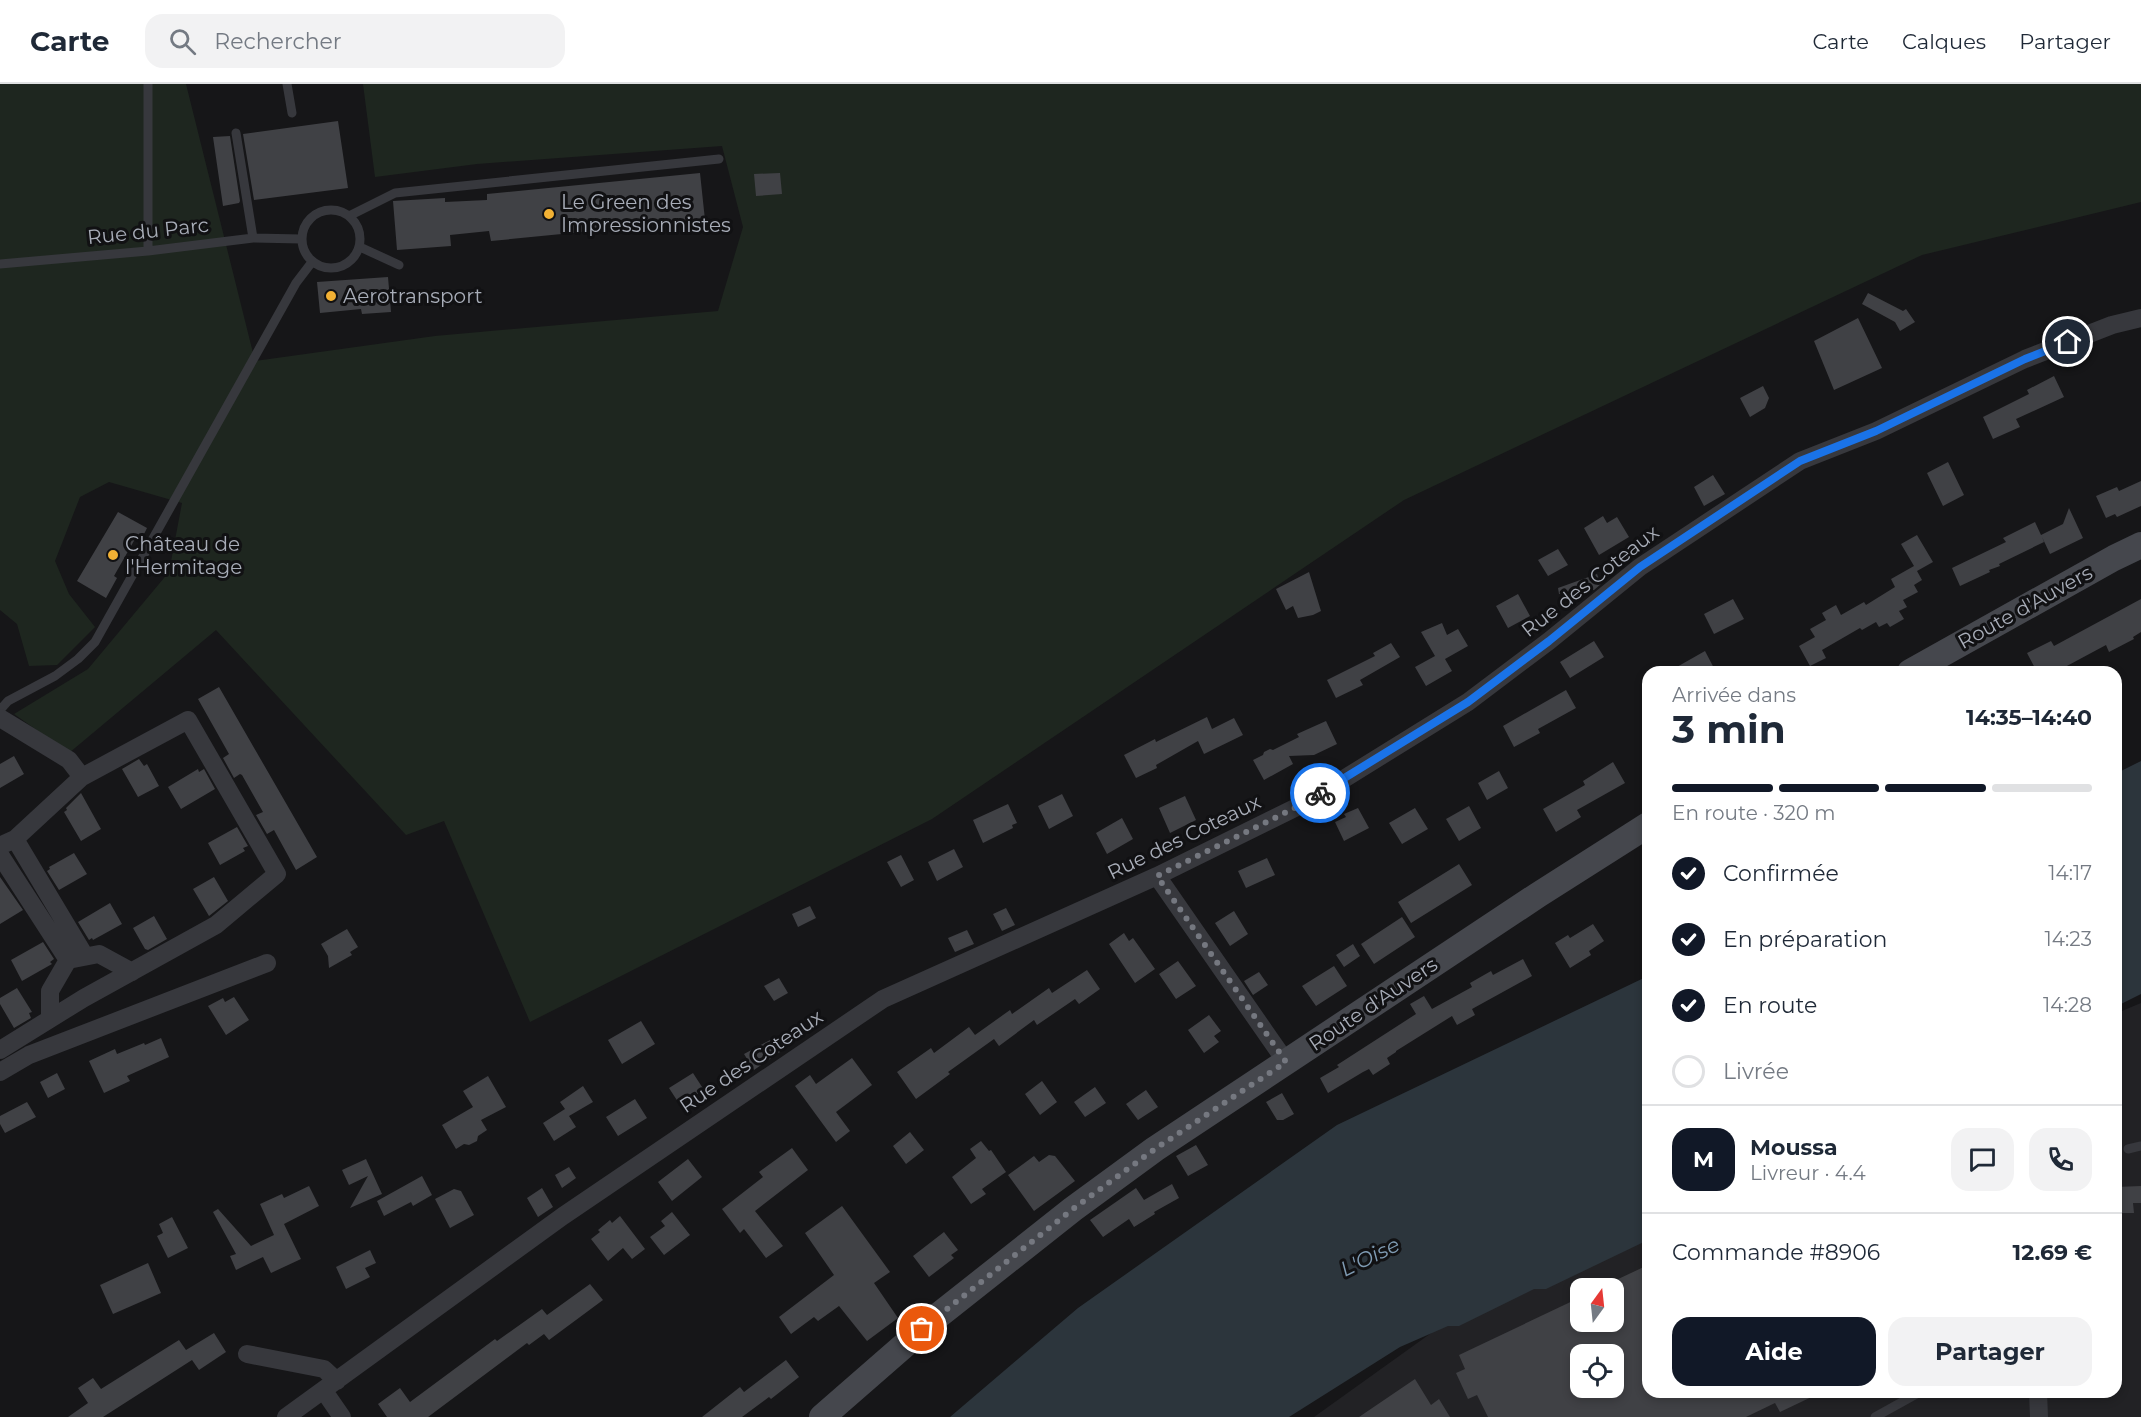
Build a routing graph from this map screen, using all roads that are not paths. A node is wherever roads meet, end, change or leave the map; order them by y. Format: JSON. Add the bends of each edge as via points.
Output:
{"nodes":[{"id":1,"x":148,"y":84,"type":"edge"},
{"id":2,"x":286,"y":84,"type":"edge"},
{"id":3,"x":292,"y":113,"type":"dead end"},
{"id":4,"x":236,"y":133,"type":"dead end"},
{"id":5,"x":719,"y":159,"type":"dead end"},
{"id":6,"x":351,"y":215,"type":"junction"},
{"id":7,"x":253,"y":238,"type":"junction"},
{"id":8,"x":301,"y":239,"type":"junction"},
{"id":9,"x":360,"y":247,"type":"junction"},
{"id":10,"x":147,"y":251,"type":"junction"},
{"id":11,"x":312,"y":262,"type":"junction"},
{"id":12,"x":0,"y":264,"type":"edge"},
{"id":13,"x":399,"y":265,"type":"dead end"},
{"id":14,"x":2141,"y":318,"type":"edge"},
{"id":15,"x":2141,"y":545,"type":"edge"},
{"id":16,"x":1921,"y":666,"type":"edge"},
{"id":17,"x":0,"y":710,"type":"edge"},
{"id":18,"x":0,"y":718,"type":"edge"},
{"id":19,"x":82,"y":777,"type":"junction"},
{"id":20,"x":1642,"y":829,"type":"edge"},
{"id":21,"x":8,"y":843,"type":"edge"},
{"id":22,"x":0,"y":855,"type":"edge"},
{"id":23,"x":1157,"y":876,"type":"junction"},
{"id":24,"x":76,"y":958,"type":"junction"},
{"id":25,"x":267,"y":963,"type":"dead end"},
{"id":26,"x":132,"y":972,"type":"junction"},
{"id":27,"x":50,"y":1019,"type":"junction"},
{"id":28,"x":0,"y":1050,"type":"edge"},
{"id":29,"x":1286,"y":1062,"type":"junction"},
{"id":30,"x":0,"y":1072,"type":"edge"},
{"id":31,"x":2141,"y":1146,"type":"edge"},
{"id":32,"x":2128,"y":1149,"type":"dead end"},
{"id":33,"x":247,"y":1354,"type":"dead end"},
{"id":34,"x":330,"y":1386,"type":"junction"},
{"id":35,"x":1909,"y":1398,"type":"edge"},
{"id":36,"x":2038,"y":1398,"type":"edge"},
{"id":37,"x":286,"y":1417,"type":"edge"},
{"id":38,"x":342,"y":1417,"type":"edge"},
{"id":39,"x":822,"y":1417,"type":"edge"},
{"id":40,"x":1875,"y":1417,"type":"edge"},
{"id":41,"x":2038,"y":1417,"type":"edge"}],
"edges":[{"from":1,"to":10,"type":"lane"},
{"from":2,"to":3,"type":"lane"},
{"from":4,"to":7,"type":"lane"},
{"from":5,"to":6,"type":"lane","via":[[395,193]]},
{"from":6,"to":8,"type":"lane","via":[[335,209],[318,211],[305,222]]},
{"from":6,"to":9,"type":"lane","via":[[360,230]]},
{"from":7,"to":8,"type":"lane","name":"Rue du Parc"},
{"from":7,"to":10,"type":"lane","name":"Rue du Parc"},
{"from":8,"to":11,"type":"lane"},
{"from":9,"to":11,"type":"lane","via":[[352,260],[340,267],[325,268]]},
{"from":9,"to":13,"type":"lane"},
{"from":10,"to":12,"type":"lane","name":"Rue du Parc"},
{"from":11,"to":17,"type":"lane","via":[[296,283],[95,642],[55,676],[8,701]]},
{"from":14,"to":23,"type":"street","name":"Rue des Coteaux","via":[[2112,325],[2025,359],[1876,431],[1800,461],[1640,567],[1468,702],[1305,803]]},
{"from":15,"to":16,"type":"main road","name":"Route d'Auvers"},
{"from":18,"to":19,"type":"street","via":[[69,760]]},
{"from":19,"to":21,"type":"street"},
{"from":19,"to":26,"type":"street","via":[[188,720],[277,874],[216,925]]},
{"from":20,"to":29,"type":"main road","name":"Route d'Auvers"},
{"from":21,"to":24,"type":"street"},
{"from":22,"to":24,"type":"street"},
{"from":23,"to":29,"type":"street"},
{"from":23,"to":34,"type":"street","name":"Rue des Coteaux","via":[[883,999],[564,1216]]},
{"from":24,"to":26,"type":"street","via":[[99,954]]},
{"from":24,"to":27,"type":"street","via":[[50,990]]},
{"from":25,"to":30,"type":"street","via":[[29,1055]]},
{"from":26,"to":27,"type":"street"},
{"from":27,"to":28,"type":"street"},
{"from":29,"to":39,"type":"main road","name":"Route d'Auvers","via":[[1073,1209],[939,1314]]},
{"from":31,"to":32,"type":"lane"},
{"from":33,"to":34,"type":"street","via":[[324,1369]]},
{"from":34,"to":37,"type":"street","name":"Rue des Coteaux"},
{"from":34,"to":38,"type":"street"},
{"from":35,"to":40,"type":"lane"},
{"from":36,"to":41,"type":"street"}]}
